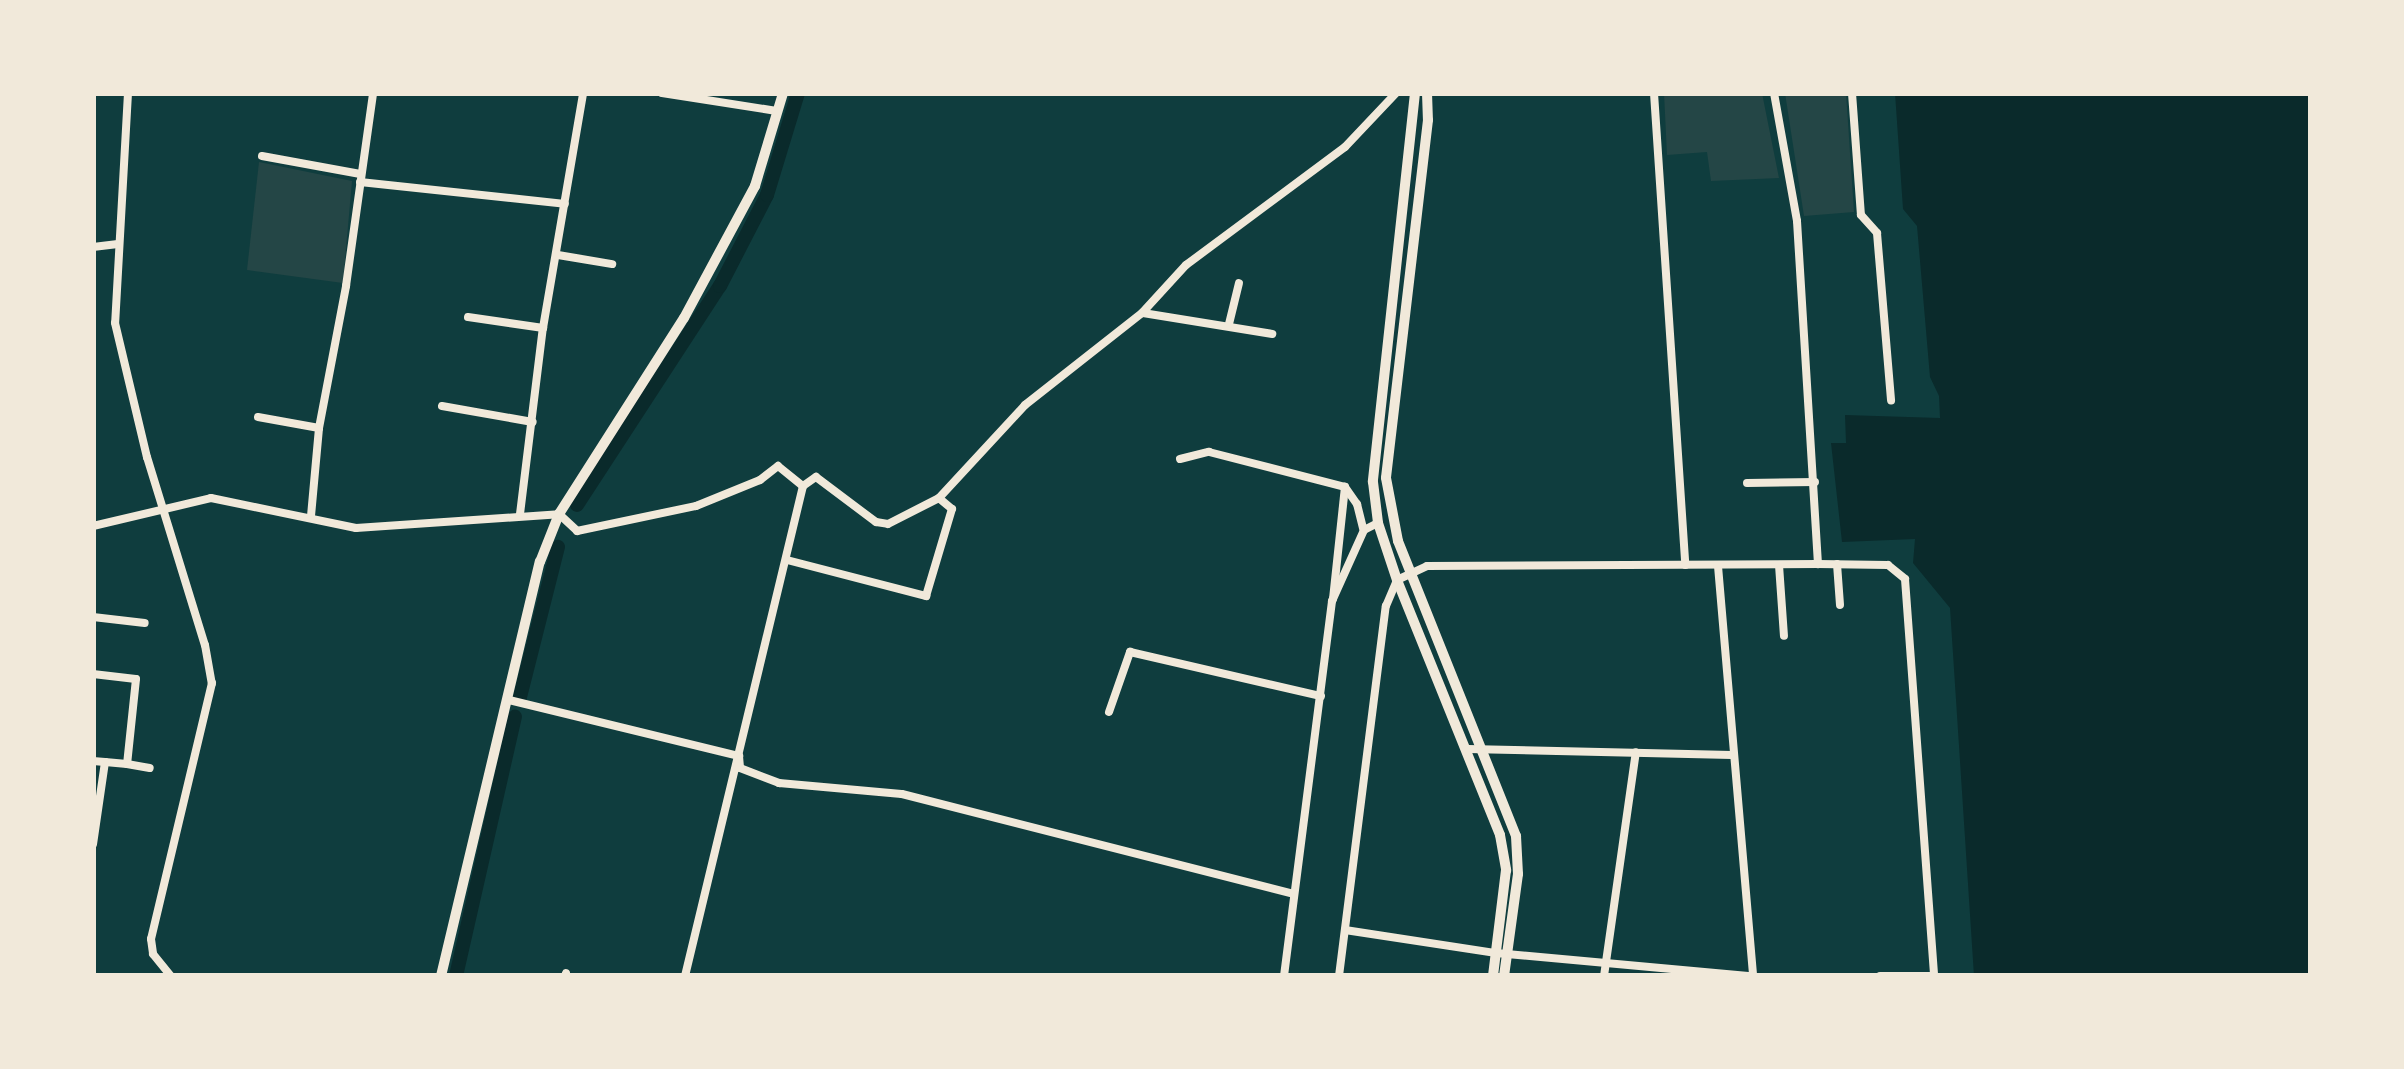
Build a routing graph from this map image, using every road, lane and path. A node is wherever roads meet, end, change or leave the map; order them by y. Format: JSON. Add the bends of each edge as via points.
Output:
{"nodes":[{"id":1,"x":128,"y":93,"type":"edge"},
{"id":2,"x":373,"y":93,"type":"edge"},
{"id":3,"x":583,"y":93,"type":"edge"},
{"id":4,"x":662,"y":93,"type":"edge"},
{"id":5,"x":783,"y":93,"type":"edge"},
{"id":6,"x":1396,"y":93,"type":"edge"},
{"id":7,"x":1415,"y":93,"type":"edge"},
{"id":8,"x":1427,"y":93,"type":"edge"},
{"id":9,"x":1654,"y":93,"type":"edge"},
{"id":10,"x":1774,"y":93,"type":"edge"},
{"id":11,"x":1852,"y":93,"type":"edge"},
{"id":12,"x":778,"y":111,"type":"junction"},
{"id":13,"x":262,"y":156,"type":"dead end"},
{"id":14,"x":360,"y":178,"type":"junction"},
{"id":15,"x":566,"y":204,"type":"junction"},
{"id":16,"x":118,"y":244,"type":"junction"},
{"id":17,"x":93,"y":247,"type":"edge"},
{"id":18,"x":558,"y":255,"type":"junction"},
{"id":19,"x":612,"y":264,"type":"dead end"},
{"id":20,"x":1239,"y":283,"type":"dead end"},
{"id":21,"x":1142,"y":313,"type":"junction"},
{"id":22,"x":468,"y":317,"type":"dead end"},
{"id":23,"x":1229,"y":324,"type":"junction"},
{"id":24,"x":544,"y":328,"type":"junction"},
{"id":25,"x":1272,"y":334,"type":"dead end"},
{"id":26,"x":1891,"y":400,"type":"dead end"},
{"id":27,"x":442,"y":406,"type":"dead end"},
{"id":28,"x":258,"y":417,"type":"dead end"},
{"id":29,"x":533,"y":422,"type":"junction"},
{"id":30,"x":319,"y":428,"type":"junction"},
{"id":31,"x":1180,"y":459,"type":"dead end"},
{"id":32,"x":1814,"y":482,"type":"junction"},
{"id":33,"x":1747,"y":483,"type":"dead end"},
{"id":34,"x":803,"y":486,"type":"junction"},
{"id":35,"x":1345,"y":487,"type":"junction"},
{"id":36,"x":940,"y":498,"type":"junction"},
{"id":37,"x":163,"y":507,"type":"junction"},
{"id":38,"x":520,"y":514,"type":"junction"},
{"id":39,"x":559,"y":514,"type":"junction"},
{"id":40,"x":311,"y":516,"type":"junction"},
{"id":41,"x":1378,"y":523,"type":"junction"},
{"id":42,"x":93,"y":526,"type":"edge"},
{"id":43,"x":1364,"y":530,"type":"junction"},
{"id":44,"x":787,"y":560,"type":"junction"},
{"id":45,"x":1818,"y":563,"type":"junction"},
{"id":46,"x":1837,"y":564,"type":"junction"},
{"id":47,"x":1685,"y":565,"type":"junction"},
{"id":48,"x":1779,"y":565,"type":"junction"},
{"id":49,"x":1718,"y":566,"type":"junction"},
{"id":50,"x":1410,"y":572,"type":"junction"},
{"id":51,"x":1397,"y":580,"type":"junction"},
{"id":52,"x":1332,"y":601,"type":"junction"},
{"id":53,"x":1840,"y":605,"type":"dead end"},
{"id":54,"x":93,"y":617,"type":"edge"},
{"id":55,"x":145,"y":623,"type":"dead end"},
{"id":56,"x":1784,"y":636,"type":"dead end"},
{"id":57,"x":93,"y":674,"type":"edge"},
{"id":58,"x":1321,"y":696,"type":"junction"},
{"id":59,"x":509,"y":700,"type":"junction"},
{"id":60,"x":1109,"y":712,"type":"dead end"},
{"id":61,"x":1475,"y":749,"type":"junction"},
{"id":62,"x":1636,"y":752,"type":"junction"},
{"id":63,"x":1732,"y":755,"type":"junction"},
{"id":64,"x":739,"y":756,"type":"junction"},
{"id":65,"x":93,"y":760,"type":"edge"},
{"id":66,"x":105,"y":762,"type":"junction"},
{"id":67,"x":127,"y":764,"type":"junction"},
{"id":68,"x":150,"y":769,"type":"dead end"},
{"id":69,"x":93,"y":844,"type":"edge"},
{"id":70,"x":1293,"y":894,"type":"junction"},
{"id":71,"x":1345,"y":930,"type":"junction"},
{"id":72,"x":1502,"y":952,"type":"junction"},
{"id":73,"x":1606,"y":961,"type":"junction"},
{"id":74,"x":171,"y":976,"type":"edge"},
{"id":75,"x":441,"y":976,"type":"edge"},
{"id":76,"x":685,"y":976,"type":"edge"},
{"id":77,"x":1284,"y":976,"type":"edge"},
{"id":78,"x":1339,"y":976,"type":"edge"},
{"id":79,"x":1493,"y":976,"type":"edge"},
{"id":80,"x":1504,"y":976,"type":"edge"},
{"id":81,"x":1604,"y":976,"type":"edge"},
{"id":82,"x":1752,"y":976,"type":"edge"},
{"id":83,"x":1880,"y":976,"type":"edge"}],
"edges":[{"from":1,"to":16,"type":"street"},
{"from":2,"to":14,"type":"street"},
{"from":3,"to":15,"type":"street"},
{"from":4,"to":12,"type":"street"},
{"from":5,"to":12,"type":"main road"},
{"from":6,"to":21,"type":"street","via":[[1345,148],[1186,265]]},
{"from":7,"to":41,"type":"main road","via":[[1374,446]]},
{"from":8,"to":50,"type":"main road","via":[[1386,478]]},
{"from":9,"to":47,"type":"street"},
{"from":10,"to":32,"type":"street","via":[[1797,221]]},
{"from":11,"to":26,"type":"street","via":[[1861,215],[1876,233]]},
{"from":12,"to":39,"type":"main road","via":[[755,186],[684,318]]},
{"from":13,"to":14,"type":"street"},
{"from":14,"to":15,"type":"street"},
{"from":14,"to":30,"type":"street"},
{"from":15,"to":18,"type":"street"},
{"from":16,"to":17,"type":"street"},
{"from":16,"to":37,"type":"street","via":[[115,322]]},
{"from":18,"to":19,"type":"street"},
{"from":18,"to":24,"type":"street"},
{"from":20,"to":23,"type":"street"},
{"from":21,"to":23,"type":"street"},
{"from":21,"to":36,"type":"street","via":[[1025,405]]},
{"from":22,"to":24,"type":"street"},
{"from":23,"to":25,"type":"street"},
{"from":24,"to":29,"type":"street"},
{"from":27,"to":29,"type":"street"},
{"from":28,"to":30,"type":"street"},
{"from":29,"to":38,"type":"street"},
{"from":30,"to":40,"type":"street"},
{"from":31,"to":35,"type":"street","via":[[1209,452]]},
{"from":32,"to":33,"type":"street"},
{"from":32,"to":45,"type":"street"},
{"from":34,"to":36,"type":"street","via":[[816,477],[888,524]]},
{"from":34,"to":39,"type":"street","via":[[778,466],[659,516],[577,531]]},
{"from":34,"to":44,"type":"street"},
{"from":35,"to":43,"type":"street"},
{"from":35,"to":52,"type":"street"},
{"from":36,"to":44,"type":"street","via":[[952,509],[926,596]]},
{"from":37,"to":40,"type":"street","via":[[212,498]]},
{"from":37,"to":42,"type":"street"},
{"from":37,"to":74,"type":"street","via":[[212,683],[151,939]]},
{"from":38,"to":39,"type":"street"},
{"from":38,"to":40,"type":"street","via":[[356,528]]},
{"from":39,"to":59,"type":"main road"},
{"from":41,"to":43,"type":"street"},
{"from":41,"to":51,"type":"main road"},
{"from":43,"to":52,"type":"street"},
{"from":44,"to":64,"type":"street"},
{"from":45,"to":46,"type":"street"},
{"from":45,"to":48,"type":"street"},
{"from":46,"to":53,"type":"street"},
{"from":46,"to":83,"type":"street","via":[[1888,565],[1905,579],[1934,976]]},
{"from":47,"to":49,"type":"street"},
{"from":47,"to":50,"type":"street"},
{"from":48,"to":49,"type":"street"},
{"from":48,"to":56,"type":"street"},
{"from":49,"to":63,"type":"street"},
{"from":50,"to":51,"type":"street"},
{"from":50,"to":61,"type":"main road"},
{"from":51,"to":61,"type":"main road"},
{"from":51,"to":71,"type":"street","via":[[1386,606]]},
{"from":52,"to":58,"type":"street"},
{"from":54,"to":55,"type":"street"},
{"from":57,"to":67,"type":"street","via":[[136,680]]},
{"from":58,"to":60,"type":"street","via":[[1130,652]]},
{"from":58,"to":70,"type":"street"},
{"from":59,"to":64,"type":"street"},
{"from":59,"to":75,"type":"main road"},
{"from":61,"to":62,"type":"street"},
{"from":61,"to":72,"type":"main road","via":[[1516,836],[1518,874]]},
{"from":62,"to":63,"type":"street"},
{"from":62,"to":73,"type":"street"},
{"from":63,"to":82,"type":"street"},
{"from":64,"to":70,"type":"street","via":[[740,768],[779,783],[902,794]]},
{"from":64,"to":76,"type":"street"},
{"from":65,"to":66,"type":"street"},
{"from":66,"to":67,"type":"street"},
{"from":66,"to":69,"type":"street"},
{"from":67,"to":68,"type":"street"},
{"from":70,"to":77,"type":"street"},
{"from":71,"to":72,"type":"street"},
{"from":71,"to":78,"type":"street"},
{"from":72,"to":73,"type":"street"},
{"from":72,"to":79,"type":"main road"},
{"from":72,"to":80,"type":"main road"},
{"from":73,"to":81,"type":"street"},
{"from":73,"to":82,"type":"street"}]}
